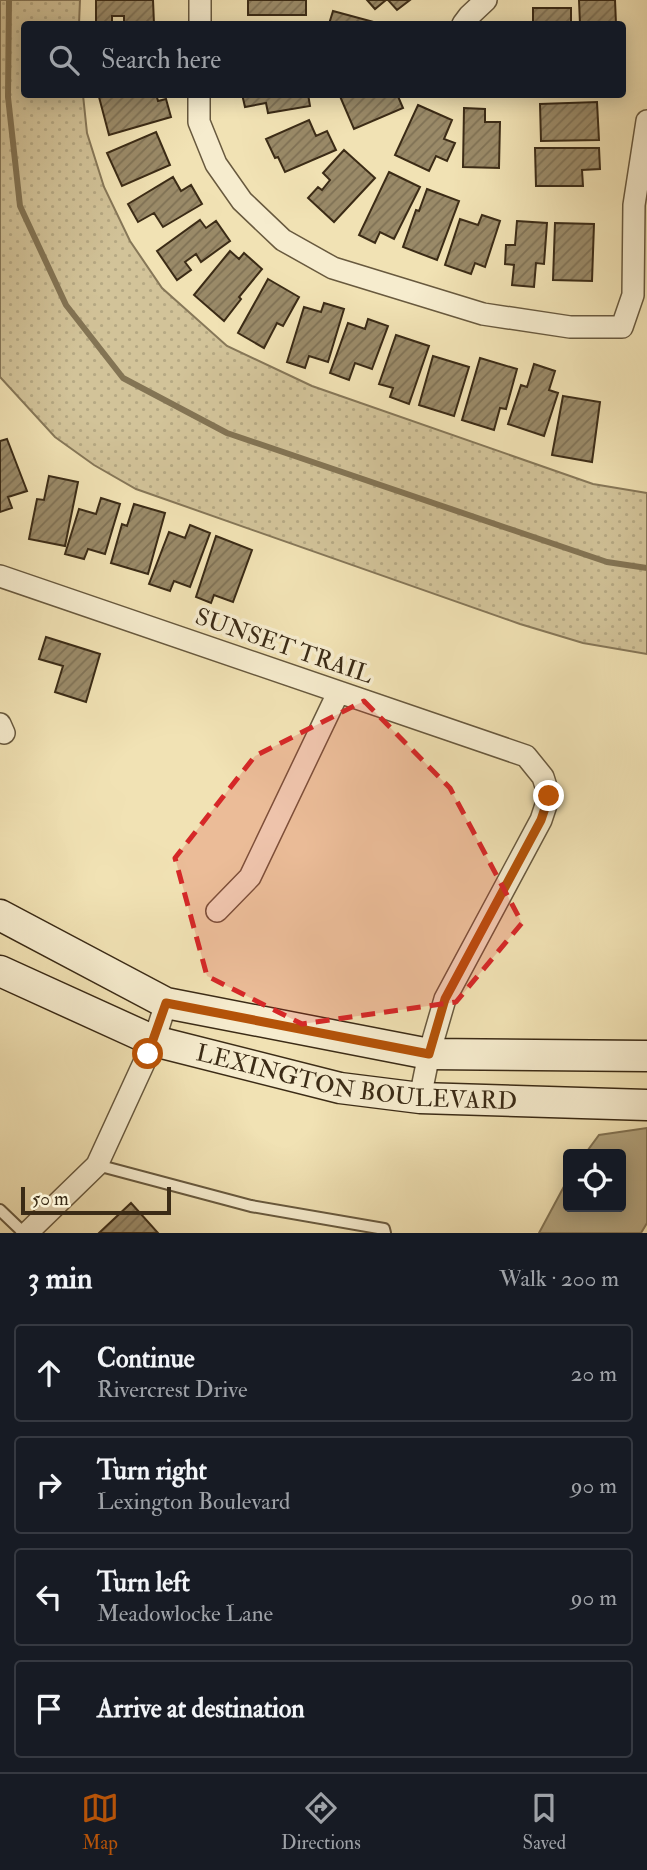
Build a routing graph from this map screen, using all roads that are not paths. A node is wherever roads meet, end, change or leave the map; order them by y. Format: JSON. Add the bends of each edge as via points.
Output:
{"nodes":[{"id":1,"x":200,"y":0,"type":"edge"},
{"id":2,"x":486,"y":0,"type":"edge"},
{"id":3,"x":200,"y":21,"type":"edge"},
{"id":4,"x":465,"y":21,"type":"edge"},
{"id":5,"x":199,"y":98,"type":"edge"},
{"id":6,"x":647,"y":121,"type":"edge"},
{"id":7,"x":0,"y":576,"type":"edge"},
{"id":8,"x":338,"y":693,"type":"junction"},
{"id":9,"x":216,"y":911,"type":"dead end"},
{"id":10,"x":0,"y":915,"type":"edge"},
{"id":11,"x":0,"y":971,"type":"edge"},
{"id":12,"x":166,"y":1003,"type":"junction"},
{"id":13,"x":154,"y":1041,"type":"junction"},
{"id":14,"x":429,"y":1054,"type":"junction"},
{"id":15,"x":647,"y":1056,"type":"edge"},
{"id":16,"x":420,"y":1098,"type":"junction"},
{"id":17,"x":647,"y":1105,"type":"edge"},
{"id":18,"x":97,"y":1165,"type":"junction"},
{"id":19,"x":0,"y":1210,"type":"edge"},
{"id":20,"x":26,"y":1233,"type":"edge"},
{"id":21,"x":385,"y":1233,"type":"edge"}],
"edges":[{"from":1,"to":3,"type":"street"},
{"from":2,"to":4,"type":"street"},
{"from":5,"to":6,"type":"street","via":[[199,122],[216,164],[243,201],[283,240],[333,268],[483,314],[570,327],[622,327],[634,295],[634,205]]},
{"from":7,"to":8,"type":"street","name":"SUNSET TRAIL"},
{"from":8,"to":9,"type":"street","via":[[250,877]]},
{"from":8,"to":14,"type":"street","name":"SUNSET TRAIL","via":[[526,756],[544,778],[549,796],[541,820],[445,999]]},
{"from":10,"to":12,"type":"main road","name":"LEXINGTON BOULEVARD"},
{"from":11,"to":13,"type":"main road","name":"LEXINGTON BOULEVARD"},
{"from":12,"to":13,"type":"street"},
{"from":12,"to":14,"type":"main road","name":"LEXINGTON BOULEVARD"},
{"from":13,"to":16,"type":"main road","name":"LEXINGTON BOULEVARD","via":[[340,1088]]},
{"from":13,"to":18,"type":"street"},
{"from":14,"to":15,"type":"main road","name":"LEXINGTON BOULEVARD"},
{"from":14,"to":16,"type":"street"},
{"from":16,"to":17,"type":"main road","name":"LEXINGTON BOULEVARD"},
{"from":18,"to":20,"type":"street"},
{"from":18,"to":21,"type":"lane","via":[[251,1206],[384,1229]]},
{"from":19,"to":20,"type":"lane"}]}
